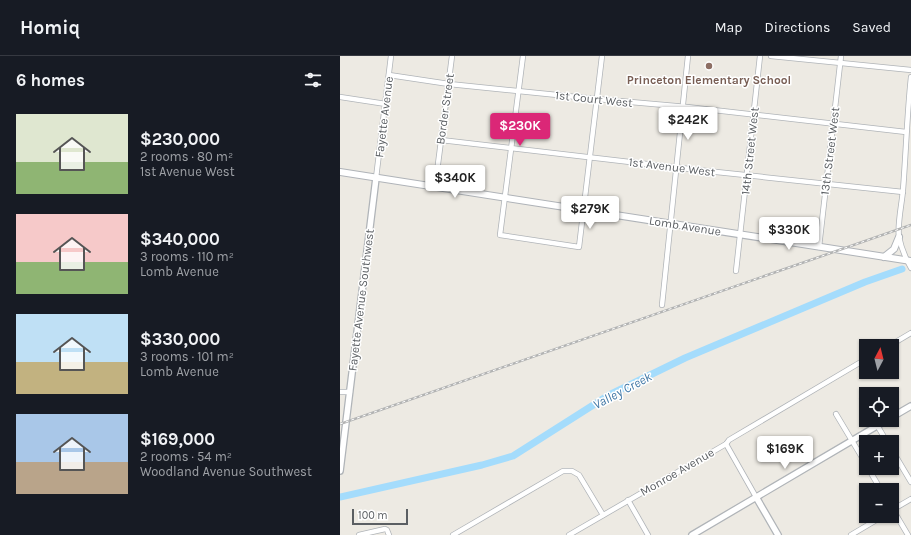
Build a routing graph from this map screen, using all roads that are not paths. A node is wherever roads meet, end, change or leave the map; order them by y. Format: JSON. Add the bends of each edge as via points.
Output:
{"nodes":[{"id":1,"x":391,"y":56,"type":"edge"},
{"id":2,"x":452,"y":56,"type":"edge"},
{"id":3,"x":523,"y":56,"type":"edge"},
{"id":4,"x":602,"y":56,"type":"edge"},
{"id":5,"x":688,"y":56,"type":"edge"},
{"id":6,"x":760,"y":56,"type":"edge"},
{"id":7,"x":771,"y":56,"type":"edge"},
{"id":8,"x":841,"y":56,"type":"edge"},
{"id":9,"x":840,"y":63,"type":"junction"},
{"id":10,"x":911,"y":70,"type":"edge"},
{"id":11,"x":389,"y":76,"type":"junction"},
{"id":12,"x":911,"y":77,"type":"edge"},
{"id":13,"x":449,"y":84,"type":"junction"},
{"id":14,"x":518,"y":91,"type":"junction"},
{"id":15,"x":340,"y":97,"type":"edge"},
{"id":16,"x":597,"y":100,"type":"junction"},
{"id":17,"x":386,"y":104,"type":"junction"},
{"id":18,"x":683,"y":107,"type":"junction"},
{"id":19,"x":754,"y":115,"type":"junction"},
{"id":20,"x":833,"y":124,"type":"junction"},
{"id":21,"x":906,"y":132,"type":"junction"},
{"id":22,"x":441,"y":140,"type":"junction"},
{"id":23,"x":512,"y":149,"type":"junction"},
{"id":24,"x":590,"y":157,"type":"junction"},
{"id":25,"x":676,"y":167,"type":"junction"},
{"id":26,"x":340,"y":172,"type":"edge"},
{"id":27,"x":747,"y":175,"type":"junction"},
{"id":28,"x":376,"y":178,"type":"junction"},
{"id":29,"x":825,"y":184,"type":"junction"},
{"id":30,"x":435,"y":187,"type":"junction"},
{"id":31,"x":903,"y":192,"type":"junction"},
{"id":32,"x":505,"y":198,"type":"junction"},
{"id":33,"x":584,"y":210,"type":"junction"},
{"id":34,"x":670,"y":224,"type":"junction"},
{"id":35,"x":741,"y":235,"type":"junction"},
{"id":36,"x":899,"y":237,"type":"junction"},
{"id":37,"x":819,"y":247,"type":"junction"},
{"id":38,"x":884,"y":257,"type":"junction"},
{"id":39,"x":909,"y":261,"type":"edge"},
{"id":40,"x":911,"y":268,"type":"edge"},
{"id":41,"x":736,"y":271,"type":"dead end"},
{"id":42,"x":662,"y":305,"type":"dead end"},
{"id":43,"x":911,"y":333,"type":"edge"},
{"id":44,"x":899,"y":340,"type":"edge"},
{"id":45,"x":859,"y":363,"type":"edge"},
{"id":46,"x":340,"y":392,"type":"edge"},
{"id":47,"x":350,"y":392,"type":"junction"},
{"id":48,"x":911,"y":406,"type":"edge"},
{"id":49,"x":899,"y":413,"type":"edge"},
{"id":50,"x":836,"y":414,"type":"dead end"},
{"id":51,"x":871,"y":427,"type":"edge"},
{"id":52,"x":853,"y":441,"type":"junction"},
{"id":53,"x":726,"y":444,"type":"junction"},
{"id":54,"x":859,"y":452,"type":"edge"},
{"id":55,"x":899,"y":462,"type":"edge"},
{"id":56,"x":340,"y":470,"type":"edge"},
{"id":57,"x":911,"y":482,"type":"edge"},
{"id":58,"x":756,"y":497,"type":"junction"},
{"id":59,"x":911,"y":499,"type":"edge"},
{"id":60,"x":628,"y":500,"type":"junction"},
{"id":61,"x":899,"y":506,"type":"edge"},
{"id":62,"x":603,"y":515,"type":"junction"},
{"id":63,"x":899,"y":521,"type":"edge"},
{"id":64,"x":871,"y":523,"type":"edge"},
{"id":65,"x":359,"y":535,"type":"edge"},
{"id":66,"x":390,"y":535,"type":"edge"},
{"id":67,"x":452,"y":535,"type":"edge"},
{"id":68,"x":570,"y":535,"type":"edge"},
{"id":69,"x":648,"y":535,"type":"edge"},
{"id":70,"x":692,"y":535,"type":"edge"},
{"id":71,"x":778,"y":535,"type":"edge"},
{"id":72,"x":851,"y":535,"type":"edge"},
{"id":73,"x":908,"y":535,"type":"edge"}],
"edges":[{"from":1,"to":11,"type":"street","name":"Fayette Avenue"},
{"from":2,"to":13,"type":"street","name":"Border Street"},
{"from":3,"to":14,"type":"street"},
{"from":4,"to":16,"type":"street"},
{"from":5,"to":18,"type":"street"},
{"from":6,"to":19,"type":"street","name":"14th Street West"},
{"from":7,"to":9,"type":"street"},
{"from":8,"to":9,"type":"street","name":"13th Street West"},
{"from":9,"to":10,"type":"street"},
{"from":9,"to":20,"type":"street","name":"13th Street West"},
{"from":11,"to":13,"type":"street","name":"1st Court West"},
{"from":11,"to":17,"type":"street","name":"Fayette Avenue"},
{"from":12,"to":21,"type":"street"},
{"from":13,"to":14,"type":"street","name":"1st Court West"},
{"from":13,"to":22,"type":"street","name":"Border Street"},
{"from":14,"to":16,"type":"street","name":"1st Court West"},
{"from":14,"to":23,"type":"street"},
{"from":15,"to":17,"type":"street"},
{"from":16,"to":18,"type":"street","name":"1st Court West"},
{"from":16,"to":24,"type":"street"},
{"from":17,"to":28,"type":"street","name":"Fayette Avenue"},
{"from":18,"to":19,"type":"street","name":"1st Court West"},
{"from":18,"to":25,"type":"street"},
{"from":19,"to":20,"type":"street","name":"1st Court West"},
{"from":19,"to":27,"type":"street","name":"14th Street West"},
{"from":20,"to":21,"type":"street","name":"1st Court West"},
{"from":20,"to":29,"type":"street","name":"13th Street West"},
{"from":21,"to":31,"type":"street"},
{"from":22,"to":23,"type":"street","name":"1st Avenue West"},
{"from":22,"to":30,"type":"street","name":"Border Street"},
{"from":23,"to":24,"type":"street","name":"1st Avenue West"},
{"from":23,"to":32,"type":"street"},
{"from":24,"to":25,"type":"street","name":"1st Avenue West"},
{"from":24,"to":33,"type":"street"},
{"from":25,"to":27,"type":"street","name":"1st Avenue West"},
{"from":25,"to":34,"type":"street"},
{"from":26,"to":28,"type":"main road","name":"Lomb Avenue"},
{"from":27,"to":29,"type":"street","name":"1st Avenue West"},
{"from":27,"to":35,"type":"street","name":"14th Street West"},
{"from":28,"to":30,"type":"main road","name":"Lomb Avenue"},
{"from":28,"to":47,"type":"street","name":"Fayette Avenue Southwest"},
{"from":29,"to":31,"type":"street","name":"1st Avenue West"},
{"from":29,"to":37,"type":"street","name":"13th Street West"},
{"from":30,"to":32,"type":"main road","name":"Lomb Avenue"},
{"from":31,"to":36,"type":"street"},
{"from":32,"to":33,"type":"main road","name":"Lomb Avenue"},
{"from":32,"to":33,"type":"street","via":[[500,235],[579,247]]},
{"from":33,"to":34,"type":"main road","name":"Lomb Avenue"},
{"from":34,"to":35,"type":"main road","name":"Lomb Avenue"},
{"from":34,"to":42,"type":"street"},
{"from":35,"to":37,"type":"main road","name":"Lomb Avenue"},
{"from":35,"to":41,"type":"street","name":"14th Street West"},
{"from":36,"to":38,"type":"main road","via":[[894,249]]},
{"from":36,"to":39,"type":"street"},
{"from":37,"to":38,"type":"main road","name":"Lomb Avenue"},
{"from":38,"to":39,"type":"main road","name":"Lomb Avenue"},
{"from":39,"to":40,"type":"street"},
{"from":43,"to":44,"type":"street"},
{"from":45,"to":53,"type":"street","name":"Monroe Avenue"},
{"from":46,"to":47,"type":"street"},
{"from":47,"to":56,"type":"street","name":"Fayette Avenue Southwest"},
{"from":48,"to":49,"type":"street"},
{"from":50,"to":52,"type":"street"},
{"from":51,"to":52,"type":"street"},
{"from":52,"to":54,"type":"street"},
{"from":52,"to":58,"type":"street"},
{"from":53,"to":58,"type":"street"},
{"from":53,"to":60,"type":"street","name":"Monroe Avenue"},
{"from":55,"to":57,"type":"street"},
{"from":58,"to":70,"type":"street"},
{"from":58,"to":71,"type":"street"},
{"from":59,"to":61,"type":"street"},
{"from":60,"to":62,"type":"street","name":"Monroe Avenue"},
{"from":60,"to":69,"type":"street"},
{"from":62,"to":67,"type":"street","via":[[579,475],[570,470],[563,471]]},
{"from":62,"to":68,"type":"street","name":"Monroe Avenue"},
{"from":63,"to":73,"type":"street"},
{"from":64,"to":72,"type":"street"},
{"from":65,"to":66,"type":"street","via":[[384,529]]}]}
